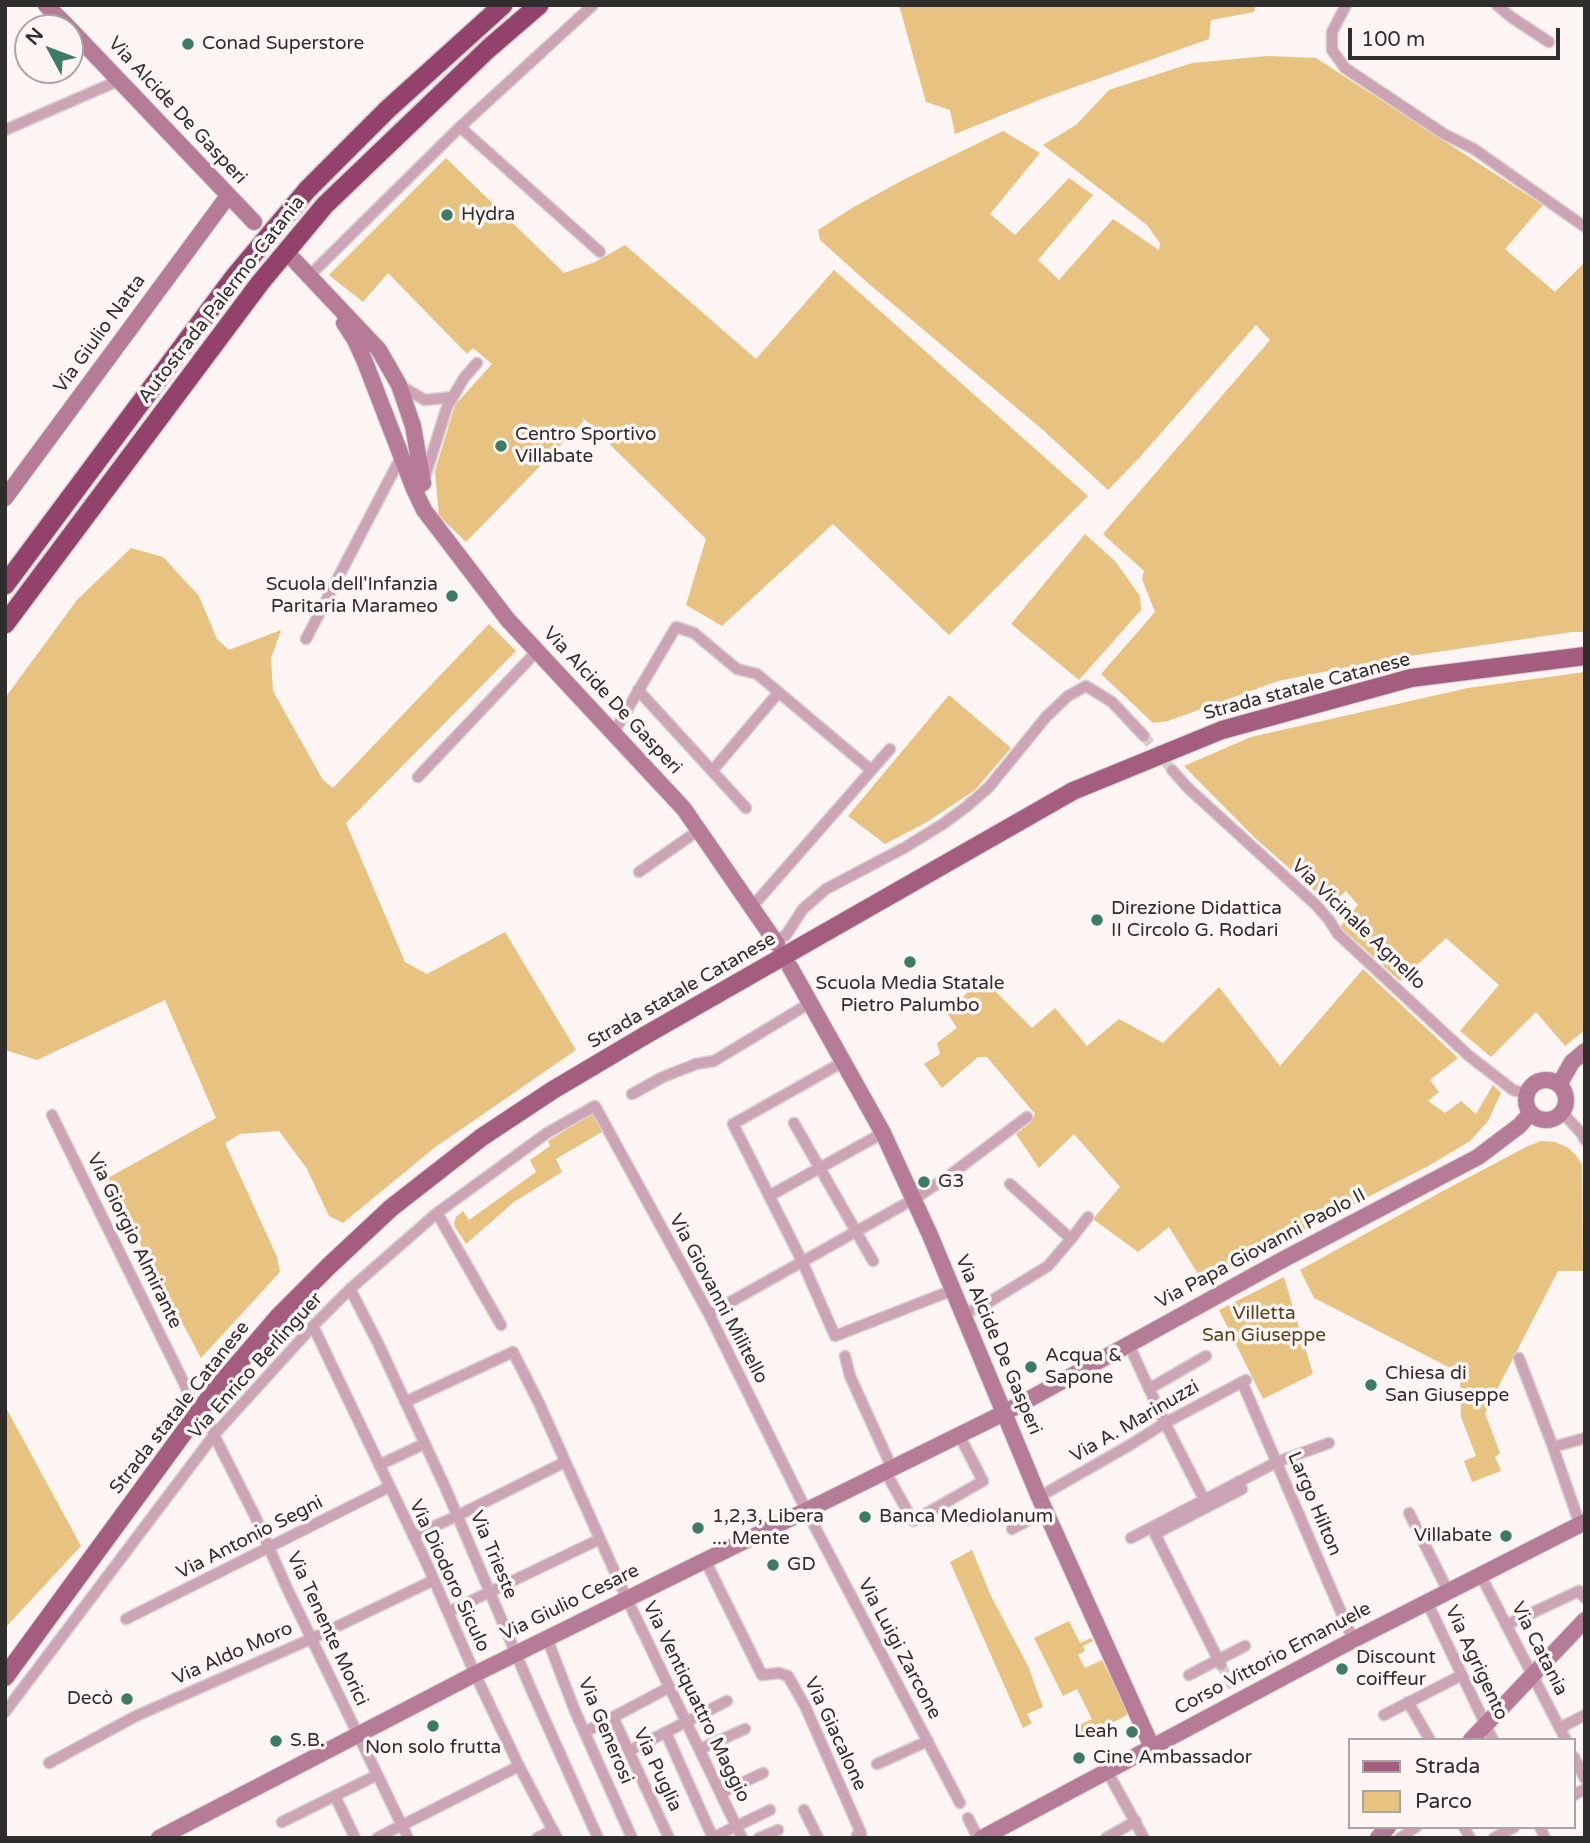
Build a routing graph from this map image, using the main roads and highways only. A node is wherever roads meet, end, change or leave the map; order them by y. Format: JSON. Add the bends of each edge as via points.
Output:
{"nodes":[{"id":1,"x":503,"y":5,"type":"edge"},
{"id":2,"x":539,"y":5,"type":"edge"},
{"id":3,"x":5,"y":585,"type":"edge"},
{"id":4,"x":5,"y":624,"type":"edge"},
{"id":5,"x":1585,"y":656,"type":"edge"},
{"id":6,"x":5,"y":1677,"type":"edge"}],
"edges":[{"from":1,"to":3,"type":"highway","name":"Autostrada Palermo-Catania","via":[[307,190],[235,276]]},
{"from":2,"to":4,"type":"highway","name":"Autostrada Palermo-Catania","via":[[325,205],[260,283]]},
{"from":5,"to":6,"type":"main road","name":"Strada statale Catanese","via":[[1411,678],[1222,730],[1073,790],[553,1090],[482,1137],[391,1208],[279,1316],[212,1394]]}]}
